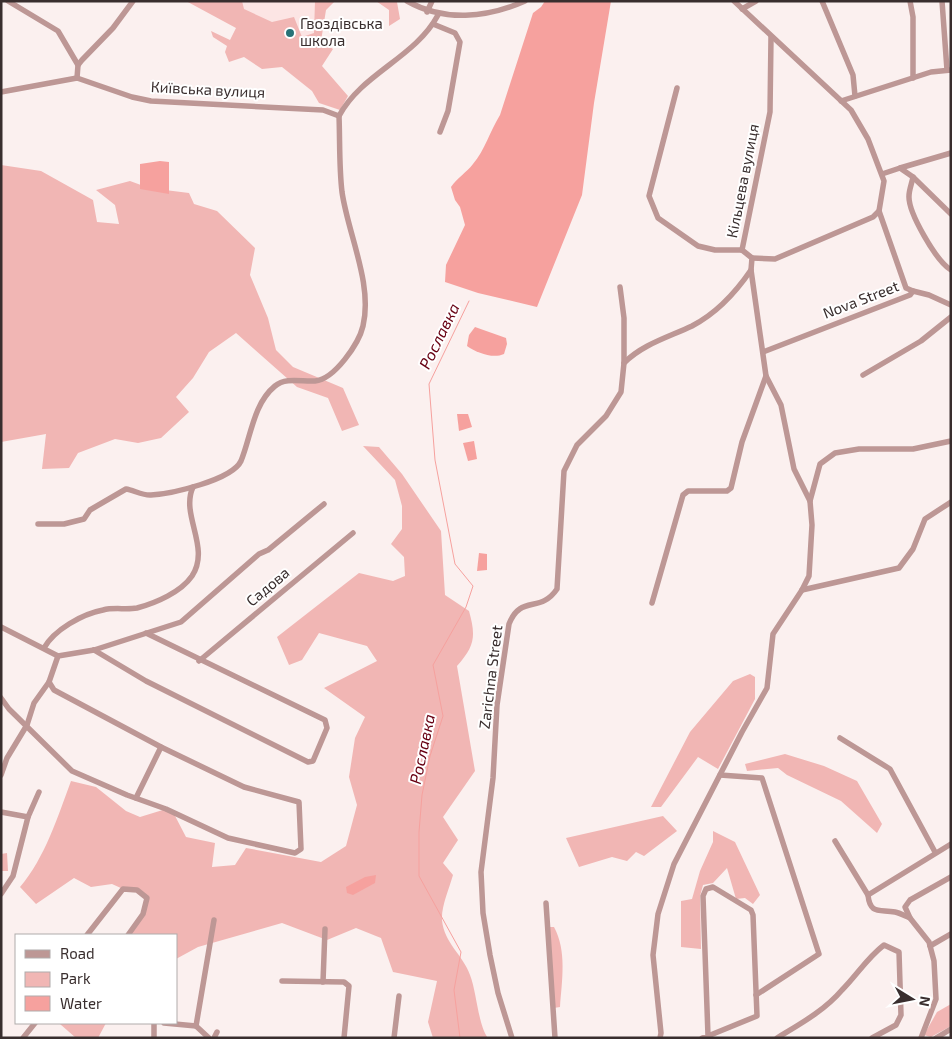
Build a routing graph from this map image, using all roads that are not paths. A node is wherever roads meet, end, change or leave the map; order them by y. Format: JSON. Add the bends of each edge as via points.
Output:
{"nodes":[{"id":1,"x":8,"y":1,"type":"edge"},
{"id":2,"x":133,"y":1,"type":"edge"},
{"id":3,"x":407,"y":1,"type":"edge"},
{"id":4,"x":432,"y":1,"type":"edge"},
{"id":5,"x":525,"y":1,"type":"edge"},
{"id":6,"x":734,"y":1,"type":"edge"},
{"id":7,"x":822,"y":1,"type":"edge"},
{"id":8,"x":910,"y":1,"type":"edge"},
{"id":9,"x":942,"y":1,"type":"edge"},
{"id":10,"x":752,"y":2,"type":"edge"},
{"id":11,"x":742,"y":9,"type":"junction"},
{"id":12,"x":427,"y":12,"type":"junction"},
{"id":13,"x":438,"y":15,"type":"junction"},
{"id":14,"x":433,"y":24,"type":"junction"},
{"id":15,"x":771,"y":37,"type":"junction"},
{"id":16,"x":78,"y":65,"type":"junction"},
{"id":17,"x":949,"y":70,"type":"edge"},
{"id":18,"x":77,"y":78,"type":"junction"},
{"id":19,"x":914,"y":78,"type":"junction"},
{"id":20,"x":677,"y":88,"type":"dead end"},
{"id":21,"x":1,"y":92,"type":"edge"},
{"id":22,"x":855,"y":96,"type":"junction"},
{"id":23,"x":841,"y":101,"type":"junction"},
{"id":24,"x":339,"y":116,"type":"junction"},
{"id":25,"x":440,"y":132,"type":"dead end"},
{"id":26,"x":951,"y":153,"type":"edge"},
{"id":27,"x":900,"y":168,"type":"junction"},
{"id":28,"x":882,"y":174,"type":"junction"},
{"id":29,"x":913,"y":177,"type":"junction"},
{"id":30,"x":879,"y":211,"type":"junction"},
{"id":31,"x":951,"y":214,"type":"edge"},
{"id":32,"x":742,"y":250,"type":"junction"},
{"id":33,"x":752,"y":258,"type":"junction"},
{"id":34,"x":751,"y":270,"type":"junction"},
{"id":35,"x":951,"y":270,"type":"edge"},
{"id":36,"x":620,"y":287,"type":"dead end"},
{"id":37,"x":913,"y":291,"type":"junction"},
{"id":38,"x":951,"y":305,"type":"edge"},
{"id":39,"x":951,"y":317,"type":"edge"},
{"id":40,"x":763,"y":352,"type":"junction"},
{"id":41,"x":624,"y":363,"type":"junction"},
{"id":42,"x":862,"y":375,"type":"dead end"},
{"id":43,"x":766,"y":376,"type":"junction"},
{"id":44,"x":951,"y":441,"type":"edge"},
{"id":45,"x":193,"y":487,"type":"junction"},
{"id":46,"x":810,"y":501,"type":"junction"},
{"id":47,"x":951,"y":502,"type":"edge"},
{"id":48,"x":324,"y":504,"type":"dead end"},
{"id":49,"x":38,"y":524,"type":"dead end"},
{"id":50,"x":353,"y":533,"type":"dead end"},
{"id":51,"x":802,"y":590,"type":"junction"},
{"id":52,"x":652,"y":603,"type":"dead end"},
{"id":53,"x":1,"y":627,"type":"edge"},
{"id":54,"x":146,"y":633,"type":"junction"},
{"id":55,"x":44,"y":648,"type":"junction"},
{"id":56,"x":94,"y":650,"type":"junction"},
{"id":57,"x":58,"y":656,"type":"junction"},
{"id":58,"x":199,"y":661,"type":"junction"},
{"id":59,"x":48,"y":682,"type":"junction"},
{"id":60,"x":1,"y":698,"type":"edge"},
{"id":61,"x":1,"y":708,"type":"edge"},
{"id":62,"x":9,"y":709,"type":"junction"},
{"id":63,"x":27,"y":725,"type":"junction"},
{"id":64,"x":840,"y":738,"type":"dead end"},
{"id":65,"x":161,"y":747,"type":"junction"},
{"id":66,"x":4,"y":761,"type":"edge"},
{"id":67,"x":1,"y":775,"type":"edge"},
{"id":68,"x":720,"y":775,"type":"junction"},
{"id":69,"x":39,"y":792,"type":"dead end"},
{"id":70,"x":136,"y":798,"type":"junction"},
{"id":71,"x":1,"y":812,"type":"edge"},
{"id":72,"x":28,"y":817,"type":"junction"},
{"id":73,"x":835,"y":841,"type":"dead end"},
{"id":74,"x":951,"y":844,"type":"edge"},
{"id":75,"x":935,"y":852,"type":"junction"},
{"id":76,"x":951,"y":877,"type":"edge"},
{"id":77,"x":1,"y":894,"type":"edge"},
{"id":78,"x":868,"y":895,"type":"junction"},
{"id":79,"x":546,"y":903,"type":"dead end"},
{"id":80,"x":910,"y":918,"type":"junction"},
{"id":81,"x":214,"y":920,"type":"dead end"},
{"id":82,"x":325,"y":928,"type":"dead end"},
{"id":83,"x":88,"y":934,"type":"edge"},
{"id":84,"x":129,"y":934,"type":"edge"},
{"id":85,"x":951,"y":934,"type":"edge"},
{"id":86,"x":930,"y":946,"type":"junction"},
{"id":87,"x":282,"y":981,"type":"dead end"},
{"id":88,"x":323,"y":982,"type":"junction"},
{"id":89,"x":756,"y":995,"type":"junction"},
{"id":90,"x":399,"y":996,"type":"dead end"},
{"id":91,"x":34,"y":1024,"type":"edge"},
{"id":92,"x":154,"y":1024,"type":"edge"},
{"id":93,"x":175,"y":1024,"type":"edge"},
{"id":94,"x":196,"y":1026,"type":"junction"},
{"id":95,"x":951,"y":1029,"type":"edge"},
{"id":96,"x":705,"y":1037,"type":"edge"},
{"id":97,"x":23,"y":1038,"type":"edge"},
{"id":98,"x":154,"y":1038,"type":"edge"},
{"id":99,"x":209,"y":1038,"type":"edge"},
{"id":100,"x":344,"y":1038,"type":"edge"},
{"id":101,"x":394,"y":1038,"type":"edge"},
{"id":102,"x":512,"y":1038,"type":"edge"},
{"id":103,"x":554,"y":1038,"type":"edge"},
{"id":104,"x":660,"y":1038,"type":"edge"},
{"id":105,"x":777,"y":1038,"type":"edge"},
{"id":106,"x":872,"y":1038,"type":"edge"},
{"id":107,"x":921,"y":1038,"type":"edge"},
{"id":108,"x":936,"y":1038,"type":"edge"}],
"edges":[{"from":1,"to":16,"type":"street","via":[[58,30]]},
{"from":2,"to":16,"type":"street","via":[[114,28]]},
{"from":3,"to":12,"type":"street"},
{"from":4,"to":12,"type":"street"},
{"from":5,"to":13,"type":"street","via":[[478,14]]},
{"from":6,"to":11,"type":"street"},
{"from":7,"to":22,"type":"street","via":[[853,75]]},
{"from":8,"to":19,"type":"street"},
{"from":9,"to":17,"type":"street"},
{"from":10,"to":11,"type":"street"},
{"from":11,"to":15,"type":"street"},
{"from":12,"to":13,"type":"street"},
{"from":13,"to":14,"type":"street"},
{"from":14,"to":24,"type":"street","via":[[404,56],[362,88]]},
{"from":14,"to":25,"type":"street","via":[[455,33],[460,42],[448,112]]},
{"from":15,"to":23,"type":"street"},
{"from":15,"to":32,"type":"street","name":"Кільцева вулиця","via":[[770,112]]},
{"from":16,"to":18,"type":"street"},
{"from":17,"to":19,"type":"street"},
{"from":18,"to":21,"type":"street","name":"Київська вулиця"},
{"from":18,"to":24,"type":"street","name":"Київська вулиця","via":[[151,101],[323,110]]},
{"from":19,"to":22,"type":"street"},
{"from":20,"to":32,"type":"street","name":"Кільцева вулиця","via":[[649,196],[658,218],[698,246]]},
{"from":22,"to":23,"type":"street"},
{"from":23,"to":28,"type":"street","via":[[851,110],[868,139]]},
{"from":24,"to":45,"type":"street","via":[[342,192],[366,297],[360,336],[343,362],[318,381],[284,381],[268,393],[250,429],[238,466]]},
{"from":26,"to":27,"type":"street"},
{"from":27,"to":28,"type":"street"},
{"from":27,"to":29,"type":"street"},
{"from":28,"to":30,"type":"street","via":[[884,188]]},
{"from":29,"to":31,"type":"street"},
{"from":29,"to":35,"type":"street","via":[[909,198],[927,244],[942,265]]},
{"from":30,"to":33,"type":"street","via":[[865,221],[775,259]]},
{"from":30,"to":37,"type":"street","name":"Nova Street","via":[[906,288]]},
{"from":32,"to":33,"type":"street"},
{"from":33,"to":34,"type":"street"},
{"from":34,"to":40,"type":"street"},
{"from":34,"to":41,"type":"street","via":[[740,286],[715,310],[694,325],[648,346]]},
{"from":36,"to":41,"type":"street","name":"Zarichna Street"},
{"from":37,"to":38,"type":"street"},
{"from":37,"to":40,"type":"street","name":"Nova Street","via":[[910,295]]},
{"from":39,"to":42,"type":"street","via":[[921,341]]},
{"from":40,"to":43,"type":"street"},
{"from":41,"to":102,"type":"street","name":"Zarichna Street","via":[[622,392],[606,416],[577,445],[564,471],[557,589],[544,603],[521,606],[509,624],[497,705],[493,778],[482,872],[483,913],[490,955]]},
{"from":43,"to":46,"type":"street","via":[[781,405],[794,469]]},
{"from":43,"to":52,"type":"street","via":[[742,442],[731,488],[727,491],[688,491],[684,495]]},
{"from":44,"to":46,"type":"street","via":[[913,449],[859,448],[835,453],[820,464]]},
{"from":45,"to":49,"type":"street","via":[[149,496],[126,489],[90,510],[84,519],[64,524]]},
{"from":45,"to":55,"type":"street","via":[[190,501],[199,551],[198,564],[191,577],[169,596],[136,608],[103,610],[64,627],[50,638]]},
{"from":46,"to":51,"type":"street","via":[[809,574]]},
{"from":47,"to":51,"type":"street","via":[[924,518],[913,549],[899,568]]},
{"from":48,"to":54,"type":"street","via":[[259,554],[181,622]]},
{"from":50,"to":58,"type":"street","name":"Садова"},
{"from":51,"to":68,"type":"street","via":[[773,634],[767,688]]},
{"from":53,"to":55,"type":"street"},
{"from":54,"to":56,"type":"street"},
{"from":54,"to":58,"type":"street"},
{"from":55,"to":57,"type":"street"},
{"from":56,"to":57,"type":"street"},
{"from":56,"to":58,"type":"street","via":[[146,681],[305,760],[313,761],[327,728],[325,720]]},
{"from":57,"to":59,"type":"street"},
{"from":59,"to":63,"type":"street","via":[[34,703]]},
{"from":59,"to":65,"type":"street","via":[[54,690]]},
{"from":60,"to":62,"type":"street"},
{"from":61,"to":62,"type":"street"},
{"from":62,"to":63,"type":"street"},
{"from":63,"to":66,"type":"street"},
{"from":63,"to":70,"type":"street","via":[[72,771]]},
{"from":64,"to":75,"type":"street","via":[[890,769]]},
{"from":65,"to":70,"type":"street"},
{"from":65,"to":70,"type":"street","via":[[244,787],[299,802],[301,849],[295,854],[228,838],[166,808]]},
{"from":66,"to":67,"type":"street"},
{"from":68,"to":89,"type":"street","via":[[762,778],[819,954]]},
{"from":68,"to":104,"type":"street","via":[[674,864],[658,914],[654,955]]},
{"from":69,"to":72,"type":"street"},
{"from":71,"to":72,"type":"street"},
{"from":72,"to":77,"type":"street","via":[[13,876]]},
{"from":73,"to":78,"type":"street"},
{"from":74,"to":75,"type":"street"},
{"from":75,"to":78,"type":"street"},
{"from":76,"to":80,"type":"street","via":[[910,900],[905,907]]},
{"from":78,"to":80,"type":"street","via":[[869,904],[875,910],[896,912]]},
{"from":79,"to":103,"type":"street"},
{"from":80,"to":86,"type":"street"},
{"from":81,"to":94,"type":"street"},
{"from":82,"to":88,"type":"street"},
{"from":83,"to":84,"type":"street","via":[[123,889],[137,890],[147,898],[143,914]]},
{"from":85,"to":86,"type":"street"},
{"from":86,"to":107,"type":"street","via":[[936,999]]},
{"from":87,"to":88,"type":"street"},
{"from":88,"to":100,"type":"street","via":[[344,982],[349,986]]},
{"from":89,"to":96,"type":"street","via":[[757,1016]]},
{"from":89,"to":96,"type":"street","via":[[753,915],[713,887],[706,889],[703,896]]},
{"from":90,"to":101,"type":"street"},
{"from":91,"to":97,"type":"street"},
{"from":92,"to":98,"type":"street"},
{"from":93,"to":94,"type":"street"},
{"from":94,"to":99,"type":"street"},
{"from":95,"to":108,"type":"street"},
{"from":105,"to":106,"type":"street","via":[[817,1014],[884,945],[899,952],[901,1015],[896,1025]]}]}
